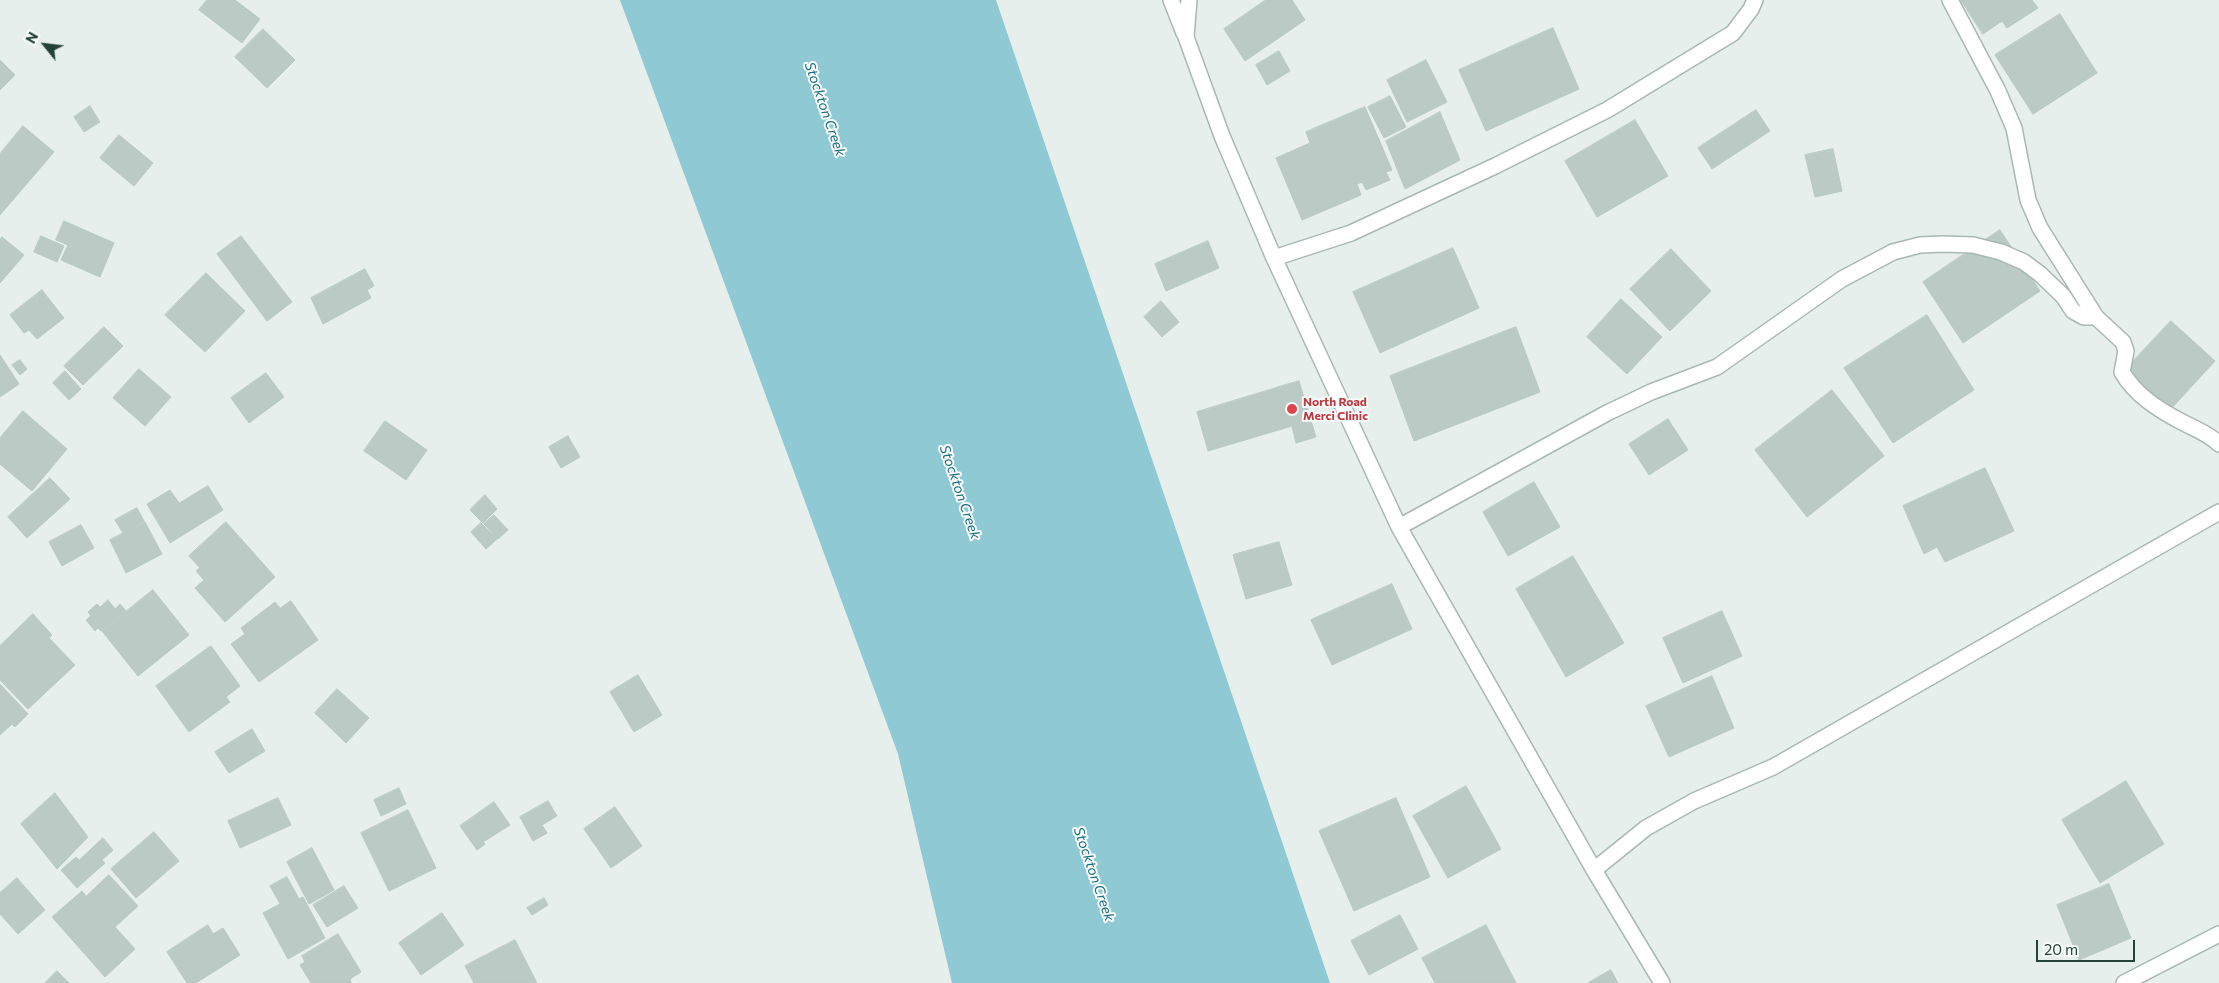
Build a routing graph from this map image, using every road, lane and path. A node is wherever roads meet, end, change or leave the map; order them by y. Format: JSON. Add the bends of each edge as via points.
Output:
{"nodes":[{"id":1,"x":1171,"y":0,"type":"edge"},
{"id":2,"x":1189,"y":0,"type":"edge"},
{"id":3,"x":1755,"y":0,"type":"edge"},
{"id":4,"x":1950,"y":0,"type":"edge"},
{"id":5,"x":1186,"y":37,"type":"junction"},
{"id":6,"x":1274,"y":258,"type":"junction"},
{"id":7,"x":2096,"y":317,"type":"junction"},
{"id":8,"x":2219,"y":444,"type":"edge"},
{"id":9,"x":2219,"y":512,"type":"edge"},
{"id":10,"x":1398,"y":527,"type":"junction"},
{"id":11,"x":1594,"y":870,"type":"junction"},
{"id":12,"x":2219,"y":934,"type":"edge"},
{"id":13,"x":1662,"y":983,"type":"edge"},
{"id":14,"x":2124,"y":983,"type":"edge"}],
"edges":[{"from":1,"to":5,"type":"street"},
{"from":2,"to":5,"type":"street"},
{"from":3,"to":6,"type":"street","via":[[1733,33],[1607,110],[1351,234]]},
{"from":4,"to":7,"type":"street","via":[[1994,82],[2014,128],[2028,200],[2040,228]]},
{"from":5,"to":6,"type":"street","via":[[1222,136]]},
{"from":6,"to":10,"type":"street"},
{"from":7,"to":8,"type":"street","via":[[2123,342],[2126,351],[2122,372],[2140,394],[2159,410],[2204,432]]},
{"from":7,"to":10,"type":"street","via":[[2084,318],[2073,311],[2063,296],[2040,274],[2024,262],[2001,252],[1973,245],[1943,244],[1920,245],[1893,252],[1842,279],[1717,367],[1607,413]]},
{"from":9,"to":11,"type":"street","via":[[1773,767],[1694,801],[1654,824]]},
{"from":10,"to":11,"type":"street"},
{"from":11,"to":13,"type":"street"},
{"from":12,"to":14,"type":"street"}]}
